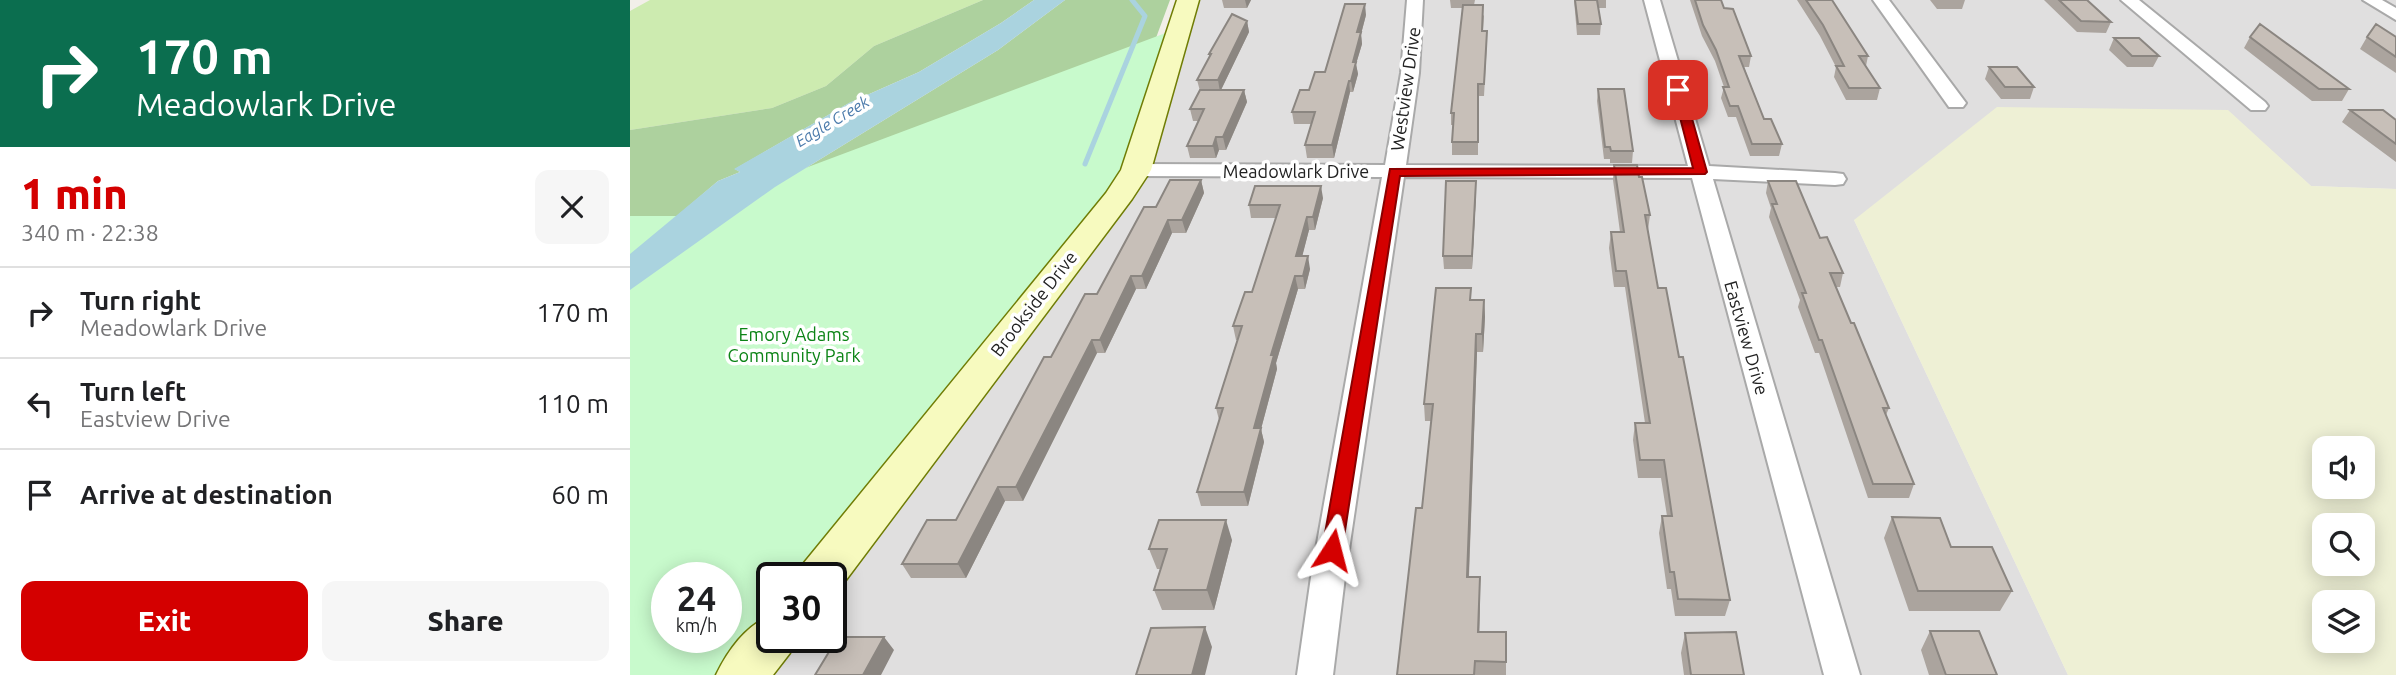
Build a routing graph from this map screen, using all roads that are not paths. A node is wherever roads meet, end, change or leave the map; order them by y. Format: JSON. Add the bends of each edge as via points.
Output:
{"nodes":[{"id":1,"x":1188,"y":0,"type":"edge"},
{"id":2,"x":1415,"y":0,"type":"edge"},
{"id":3,"x":1652,"y":0,"type":"edge"},
{"id":4,"x":1881,"y":0,"type":"edge"},
{"id":5,"x":2129,"y":0,"type":"edge"},
{"id":6,"x":2371,"y":0,"type":"edge"},
{"id":7,"x":2396,"y":15,"type":"edge"},
{"id":8,"x":1956,"y":103,"type":"dead end"},
{"id":9,"x":2258,"y":106,"type":"dead end"},
{"id":10,"x":1136,"y":170,"type":"junction"},
{"id":11,"x":1394,"y":172,"type":"junction"},
{"id":12,"x":1700,"y":172,"type":"junction"},
{"id":13,"x":1835,"y":179,"type":"dead end"},
{"id":14,"x":833,"y":562,"type":"edge"},
{"id":15,"x":759,"y":653,"type":"edge"},
{"id":16,"x":742,"y":675,"type":"edge"},
{"id":17,"x":1315,"y":675,"type":"edge"},
{"id":18,"x":1842,"y":675,"type":"edge"}],
"edges":[{"from":1,"to":10,"type":"street","name":"Brookside Drive"},
{"from":2,"to":11,"type":"street","name":"Westview Drive","via":[[1410,74]]},
{"from":3,"to":12,"type":"street","name":"Eastview Drive"},
{"from":4,"to":8,"type":"street"},
{"from":5,"to":9,"type":"street"},
{"from":6,"to":7,"type":"street"},
{"from":10,"to":11,"type":"street","name":"Meadowlark Drive"},
{"from":10,"to":14,"type":"street","name":"Brookside Drive"},
{"from":11,"to":12,"type":"street","name":"Meadowlark Drive"},
{"from":11,"to":17,"type":"street","name":"Westview Drive"},
{"from":12,"to":13,"type":"street","name":"Meadowlark Drive"},
{"from":12,"to":18,"type":"street","name":"Eastview Drive"},
{"from":15,"to":16,"type":"street"}]}
